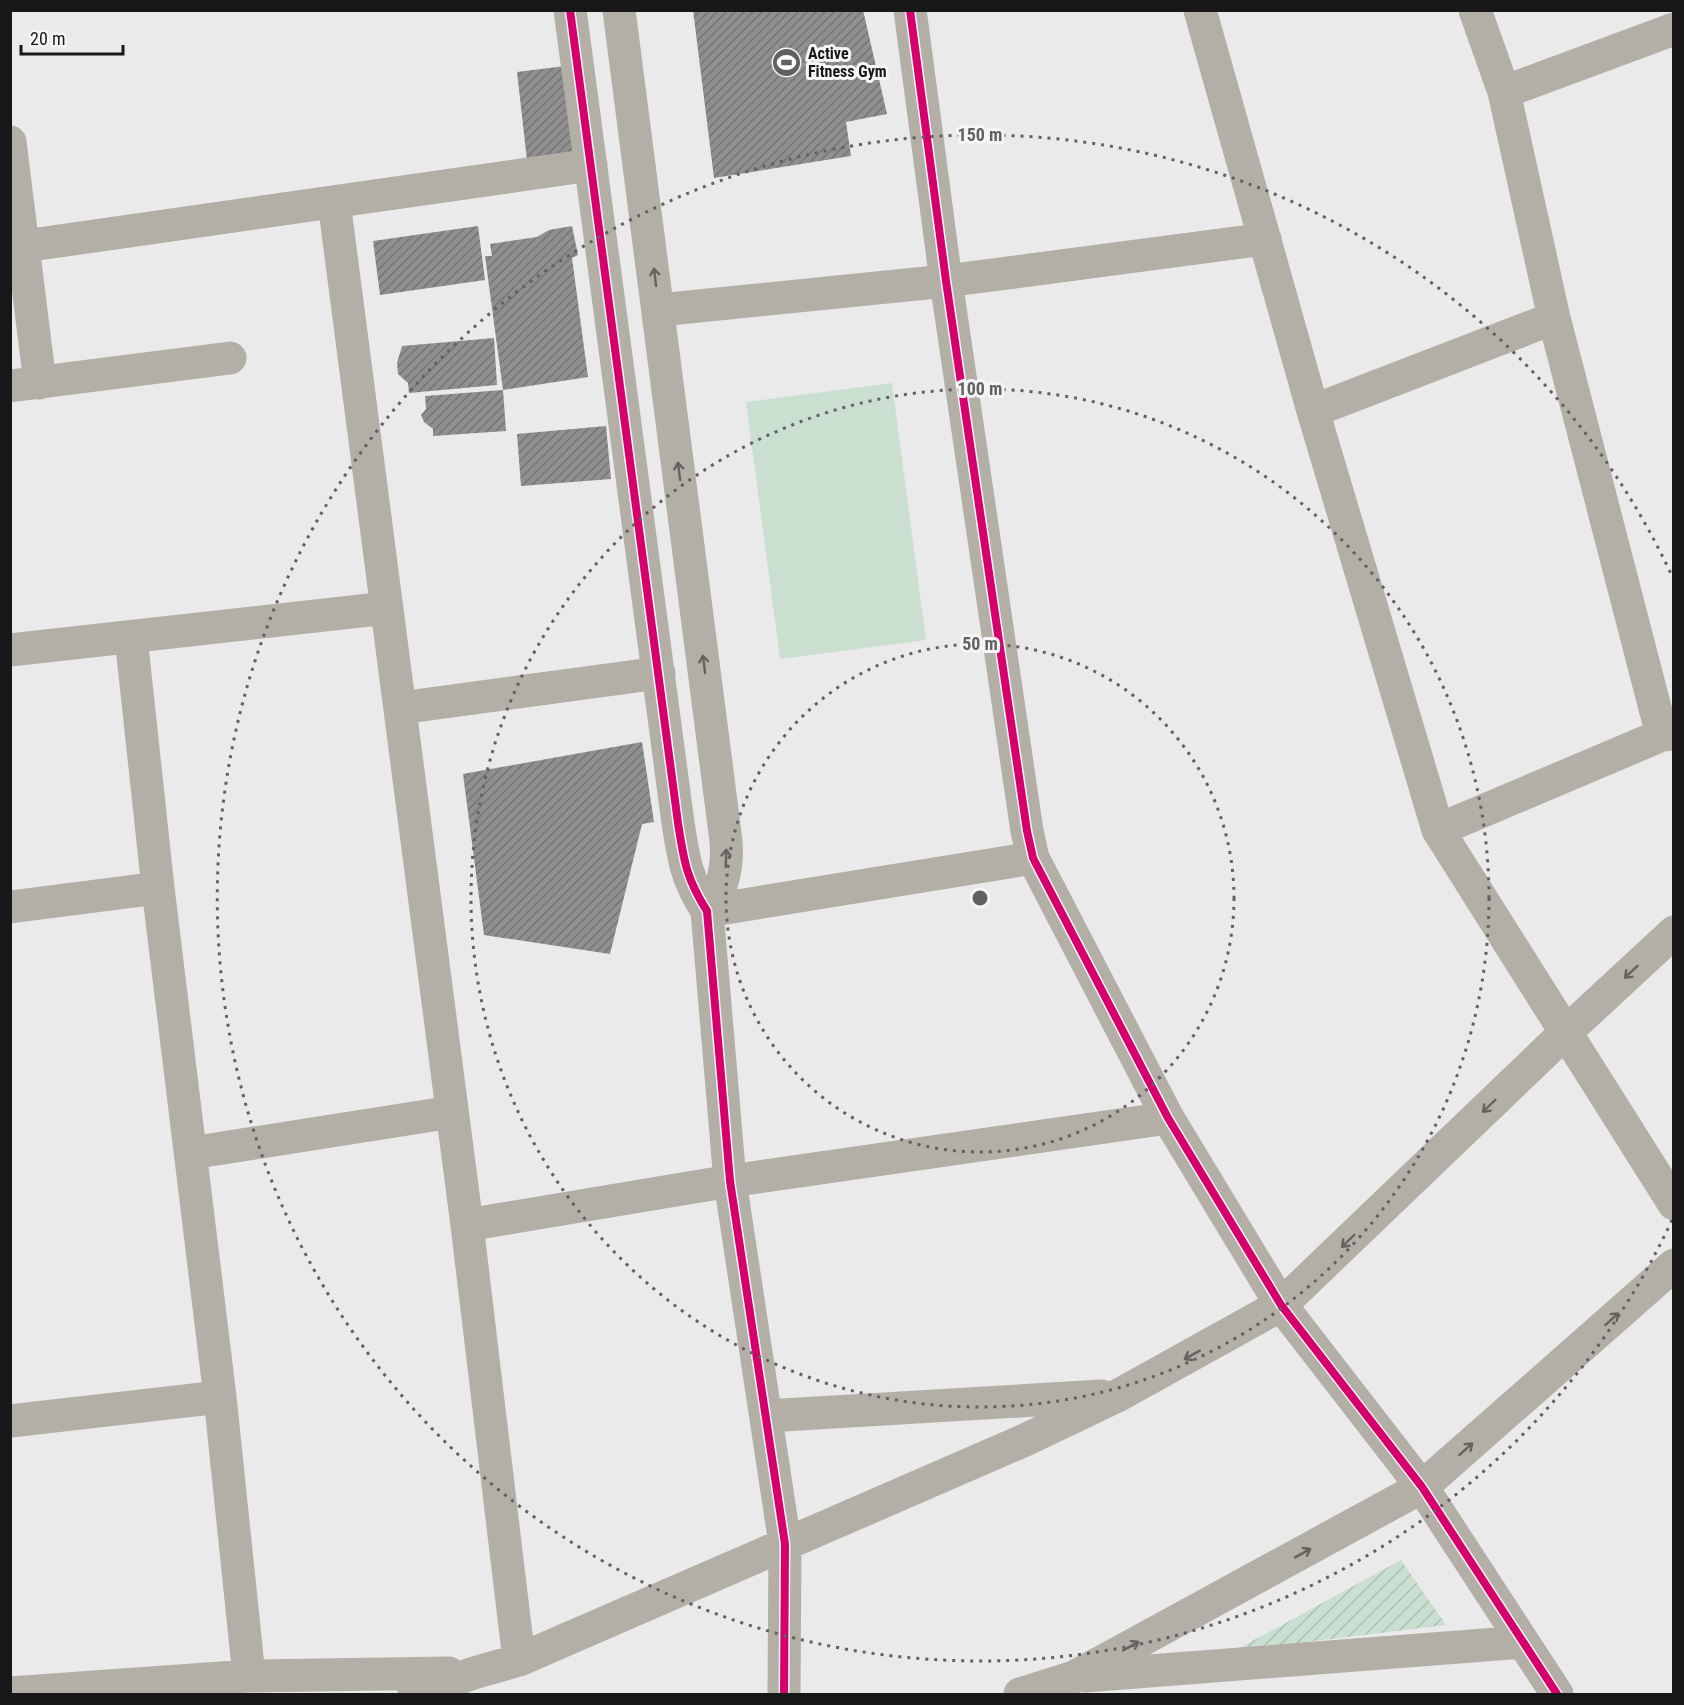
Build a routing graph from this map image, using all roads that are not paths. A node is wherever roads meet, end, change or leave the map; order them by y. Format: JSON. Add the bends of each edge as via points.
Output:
{"nodes":[{"id":1,"x":570,"y":10,"type":"edge"},
{"id":2,"x":620,"y":10,"type":"edge"},
{"id":3,"x":910,"y":10,"type":"edge"},
{"id":4,"x":1200,"y":10,"type":"edge"},
{"id":5,"x":1475,"y":10,"type":"edge"},
{"id":6,"x":1674,"y":29,"type":"edge"},
{"id":7,"x":1504,"y":92,"type":"junction"},
{"id":8,"x":10,"y":142,"type":"edge"},
{"id":9,"x":591,"y":165,"type":"junction"},
{"id":10,"x":334,"y":202,"type":"junction"},
{"id":11,"x":1265,"y":239,"type":"junction"},
{"id":12,"x":24,"y":246,"type":"junction"},
{"id":13,"x":946,"y":281,"type":"junction"},
{"id":14,"x":659,"y":310,"type":"junction"},
{"id":15,"x":1554,"y":318,"type":"junction"},
{"id":16,"x":230,"y":358,"type":"dead end"},
{"id":17,"x":25,"y":385,"type":"edge"},
{"id":18,"x":1313,"y":411,"type":"junction"},
{"id":19,"x":387,"y":608,"type":"junction"},
{"id":20,"x":131,"y":637,"type":"junction"},
{"id":21,"x":10,"y":650,"type":"edge"},
{"id":22,"x":658,"y":673,"type":"junction"},
{"id":23,"x":400,"y":708,"type":"junction"},
{"id":24,"x":1668,"y":734,"type":"edge"},
{"id":25,"x":1438,"y":830,"type":"junction"},
{"id":26,"x":1033,"y":858,"type":"junction"},
{"id":27,"x":158,"y":888,"type":"junction"},
{"id":28,"x":10,"y":907,"type":"edge"},
{"id":29,"x":706,"y":911,"type":"junction"},
{"id":30,"x":1674,"y":932,"type":"edge"},
{"id":31,"x":1566,"y":1032,"type":"junction"},
{"id":32,"x":452,"y":1112,"type":"junction"},
{"id":33,"x":1168,"y":1118,"type":"junction"},
{"id":34,"x":191,"y":1153,"type":"junction"},
{"id":35,"x":730,"y":1181,"type":"junction"},
{"id":36,"x":1674,"y":1204,"type":"edge"},
{"id":37,"x":467,"y":1225,"type":"junction"},
{"id":38,"x":1674,"y":1265,"type":"edge"},
{"id":39,"x":1281,"y":1305,"type":"junction"},
{"id":40,"x":1119,"y":1395,"type":"junction"},
{"id":41,"x":220,"y":1397,"type":"junction"},
{"id":42,"x":766,"y":1416,"type":"junction"},
{"id":43,"x":10,"y":1421,"type":"edge"},
{"id":44,"x":1422,"y":1487,"type":"junction"},
{"id":45,"x":785,"y":1545,"type":"junction"},
{"id":46,"x":1523,"y":1642,"type":"junction"},
{"id":47,"x":519,"y":1660,"type":"junction"},
{"id":48,"x":474,"y":1673,"type":"junction"},
{"id":49,"x":249,"y":1676,"type":"junction"},
{"id":50,"x":1074,"y":1686,"type":"edge"},
{"id":51,"x":10,"y":1693,"type":"edge"},
{"id":52,"x":414,"y":1695,"type":"edge"},
{"id":53,"x":784,"y":1695,"type":"edge"},
{"id":54,"x":1020,"y":1695,"type":"edge"},
{"id":55,"x":1557,"y":1695,"type":"edge"}],
"edges":[{"from":1,"to":9,"type":"street"},
{"from":14,"to":2,"type":"street","one_way":true},
{"from":3,"to":13,"type":"street"},
{"from":4,"to":11,"type":"street"},
{"from":5,"to":7,"type":"street"},
{"from":6,"to":7,"type":"street"},
{"from":7,"to":15,"type":"street"},
{"from":8,"to":12,"type":"street"},
{"from":9,"to":10,"type":"street"},
{"from":9,"to":22,"type":"street"},
{"from":10,"to":12,"type":"street"},
{"from":10,"to":19,"type":"street"},
{"from":11,"to":13,"type":"street"},
{"from":11,"to":18,"type":"street"},
{"from":12,"to":17,"type":"street"},
{"from":13,"to":14,"type":"street"},
{"from":13,"to":26,"type":"street"},
{"from":29,"to":14,"type":"street","one_way":true,"via":[[723,881],[726,841]]},
{"from":15,"to":18,"type":"street"},
{"from":15,"to":24,"type":"street"},
{"from":16,"to":17,"type":"street"},
{"from":18,"to":25,"type":"street"},
{"from":19,"to":20,"type":"street"},
{"from":19,"to":23,"type":"street"},
{"from":20,"to":21,"type":"street"},
{"from":20,"to":27,"type":"street"},
{"from":22,"to":23,"type":"street"},
{"from":22,"to":29,"type":"street","via":[[683,859],[689,880]]},
{"from":23,"to":32,"type":"street"},
{"from":24,"to":25,"type":"street"},
{"from":25,"to":31,"type":"street"},
{"from":26,"to":29,"type":"street"},
{"from":26,"to":33,"type":"street"},
{"from":27,"to":28,"type":"street"},
{"from":27,"to":34,"type":"street"},
{"from":29,"to":35,"type":"street"},
{"from":30,"to":31,"type":"street","one_way":true},
{"from":31,"to":36,"type":"street"},
{"from":31,"to":39,"type":"street","one_way":true},
{"from":32,"to":34,"type":"street"},
{"from":32,"to":37,"type":"street"},
{"from":33,"to":35,"type":"street"},
{"from":33,"to":39,"type":"street"},
{"from":34,"to":41,"type":"street"},
{"from":35,"to":37,"type":"street"},
{"from":35,"to":42,"type":"street"},
{"from":37,"to":47,"type":"street"},
{"from":44,"to":38,"type":"street","one_way":true},
{"from":39,"to":40,"type":"street","one_way":true},
{"from":39,"to":44,"type":"street"},
{"from":40,"to":42,"type":"street"},
{"from":40,"to":45,"type":"street"},
{"from":41,"to":43,"type":"street"},
{"from":41,"to":49,"type":"street"},
{"from":42,"to":45,"type":"street"},
{"from":44,"to":46,"type":"street"},
{"from":50,"to":44,"type":"street","one_way":true},
{"from":45,"to":47,"type":"street"},
{"from":45,"to":53,"type":"street"},
{"from":46,"to":50,"type":"street"},
{"from":46,"to":55,"type":"street"},
{"from":47,"to":48,"type":"street"},
{"from":48,"to":49,"type":"street"},
{"from":48,"to":52,"type":"street"},
{"from":49,"to":51,"type":"street"},
{"from":50,"to":54,"type":"street"}]}
